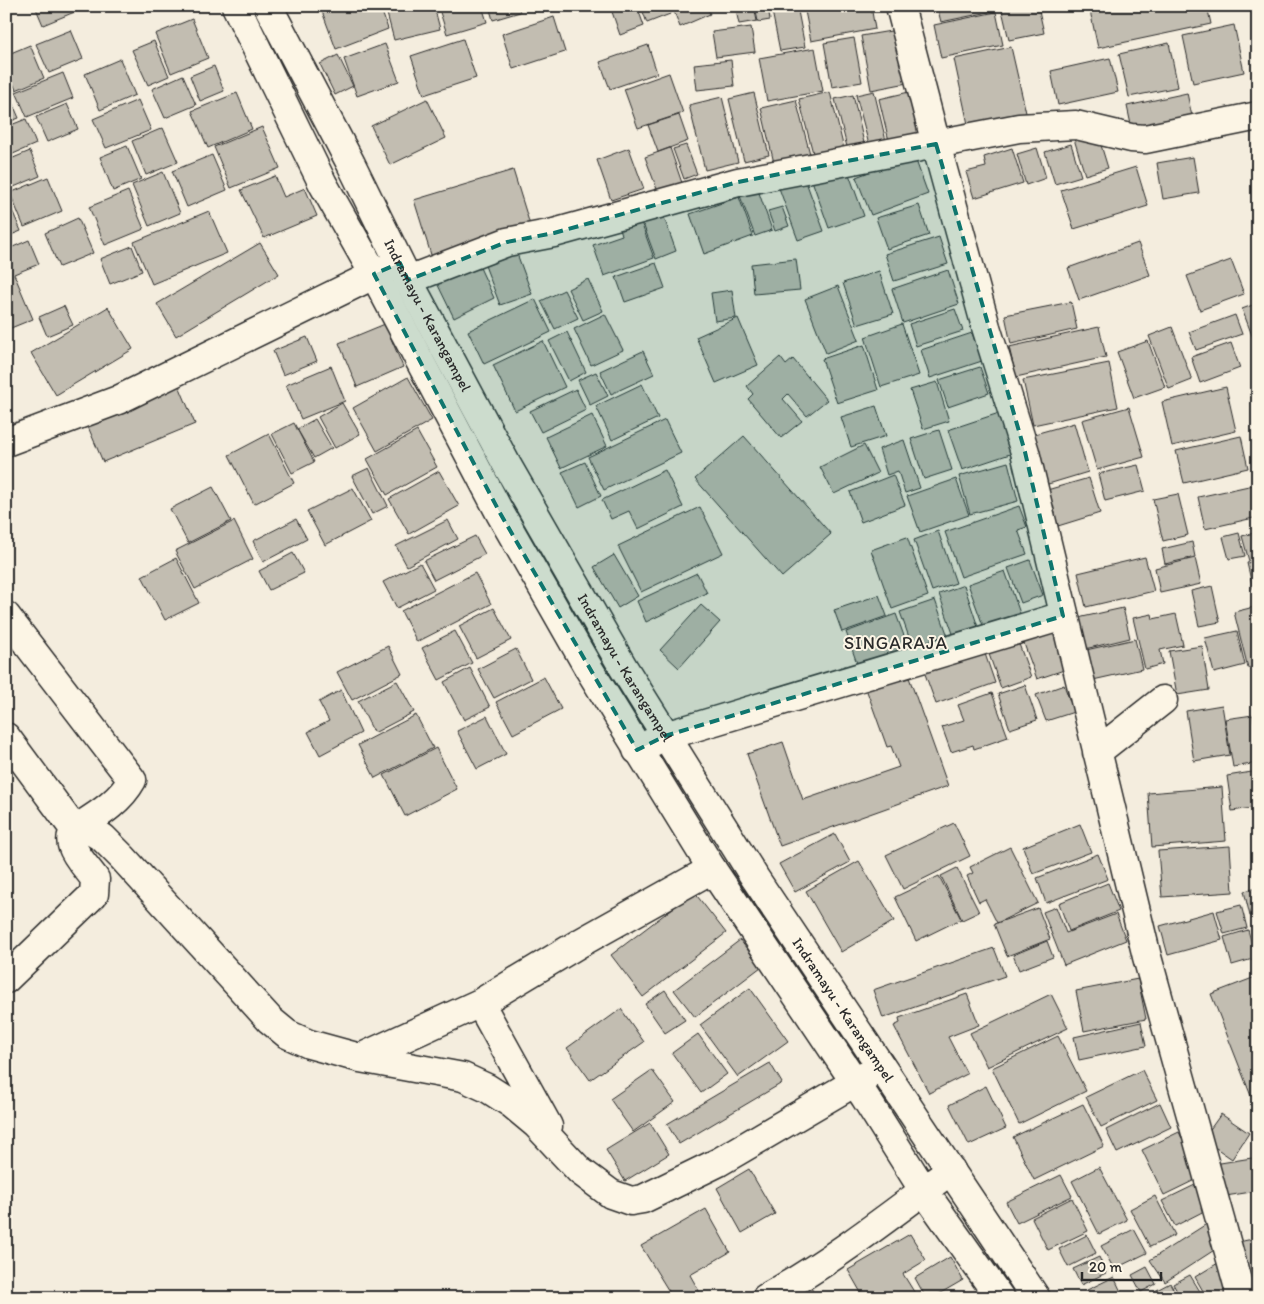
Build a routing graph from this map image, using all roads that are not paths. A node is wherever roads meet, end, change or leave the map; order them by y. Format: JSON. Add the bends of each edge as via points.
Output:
{"nodes":[{"id":1,"x":236,"y":6,"type":"edge"},
{"id":2,"x":268,"y":6,"type":"edge"},
{"id":3,"x":900,"y":6,"type":"edge"},
{"id":4,"x":1258,"y":116,"type":"edge"},
{"id":5,"x":936,"y":144,"type":"junction"},
{"id":6,"x":404,"y":271,"type":"junction"},
{"id":7,"x":374,"y":274,"type":"junction"},
{"id":8,"x":6,"y":442,"type":"edge"},
{"id":9,"x":6,"y":616,"type":"edge"},
{"id":10,"x":1062,"y":616,"type":"junction"},
{"id":11,"x":1163,"y":700,"type":"dead end"},
{"id":12,"x":665,"y":736,"type":"junction"},
{"id":13,"x":6,"y":737,"type":"edge"},
{"id":14,"x":637,"y":750,"type":"junction"},
{"id":15,"x":1097,"y":752,"type":"junction"},
{"id":16,"x":78,"y":827,"type":"junction"},
{"id":17,"x":712,"y":869,"type":"junction"},
{"id":18,"x":6,"y":979,"type":"edge"},
{"id":19,"x":480,"y":1003,"type":"junction"},
{"id":20,"x":360,"y":1058,"type":"junction"},
{"id":21,"x":881,"y":1067,"type":"junction"},
{"id":22,"x":854,"y":1082,"type":"junction"},
{"id":23,"x":562,"y":1151,"type":"junction"},
{"id":24,"x":951,"y":1170,"type":"junction"},
{"id":25,"x":924,"y":1191,"type":"junction"},
{"id":26,"x":766,"y":1298,"type":"edge"},
{"id":27,"x":1000,"y":1298,"type":"edge"},
{"id":28,"x":1036,"y":1298,"type":"edge"},
{"id":29,"x":1239,"y":1298,"type":"edge"}],
"edges":[{"from":1,"to":7,"type":"street","name":"Indramayu - Karangampel","via":[[323,184]]},
{"from":2,"to":6,"type":"street","name":"Indramayu - Karangampel"},
{"from":3,"to":5,"type":"street"},
{"from":4,"to":5,"type":"street","via":[[1145,139],[1076,125],[1019,128]]},
{"from":5,"to":6,"type":"street","via":[[738,182]]},
{"from":5,"to":10,"type":"street","via":[[1024,452]]},
{"from":6,"to":7,"type":"street"},
{"from":6,"to":12,"type":"street","name":"Indramayu - Karangampel","via":[[508,467]]},
{"from":7,"to":8,"type":"street","via":[[118,400]]},
{"from":7,"to":14,"type":"street","name":"Indramayu - Karangampel","via":[[500,513]]},
{"from":9,"to":16,"type":"street","via":[[132,780],[106,809]]},
{"from":10,"to":12,"type":"street"},
{"from":10,"to":15,"type":"street"},
{"from":11,"to":15,"type":"street"},
{"from":12,"to":14,"type":"street"},
{"from":12,"to":21,"type":"street","name":"Indramayu - Karangampel"},
{"from":13,"to":16,"type":"street"},
{"from":14,"to":17,"type":"street","name":"Indramayu - Karangampel"},
{"from":15,"to":29,"type":"street","via":[[1147,957],[1240,1288]]},
{"from":16,"to":18,"type":"street","via":[[70,845],[96,880],[94,894]]},
{"from":16,"to":20,"type":"street","via":[[103,838],[270,1020],[287,1034],[309,1044]]},
{"from":17,"to":19,"type":"street"},
{"from":17,"to":22,"type":"street","name":"Indramayu - Karangampel"},
{"from":19,"to":20,"type":"street"},
{"from":19,"to":23,"type":"street"},
{"from":20,"to":23,"type":"street","via":[[463,1076],[512,1104]]},
{"from":21,"to":22,"type":"street"},
{"from":21,"to":24,"type":"street","name":"Indramayu - Karangampel"},
{"from":22,"to":23,"type":"street","via":[[719,1162],[643,1199],[631,1201],[612,1194],[580,1171]]},
{"from":22,"to":25,"type":"street","name":"Indramayu - Karangampel"},
{"from":24,"to":25,"type":"street"},
{"from":24,"to":28,"type":"street","name":"Indramayu - Karangampel"},
{"from":25,"to":26,"type":"street","via":[[806,1275]]},
{"from":25,"to":27,"type":"street","name":"Indramayu - Karangampel"}]}
